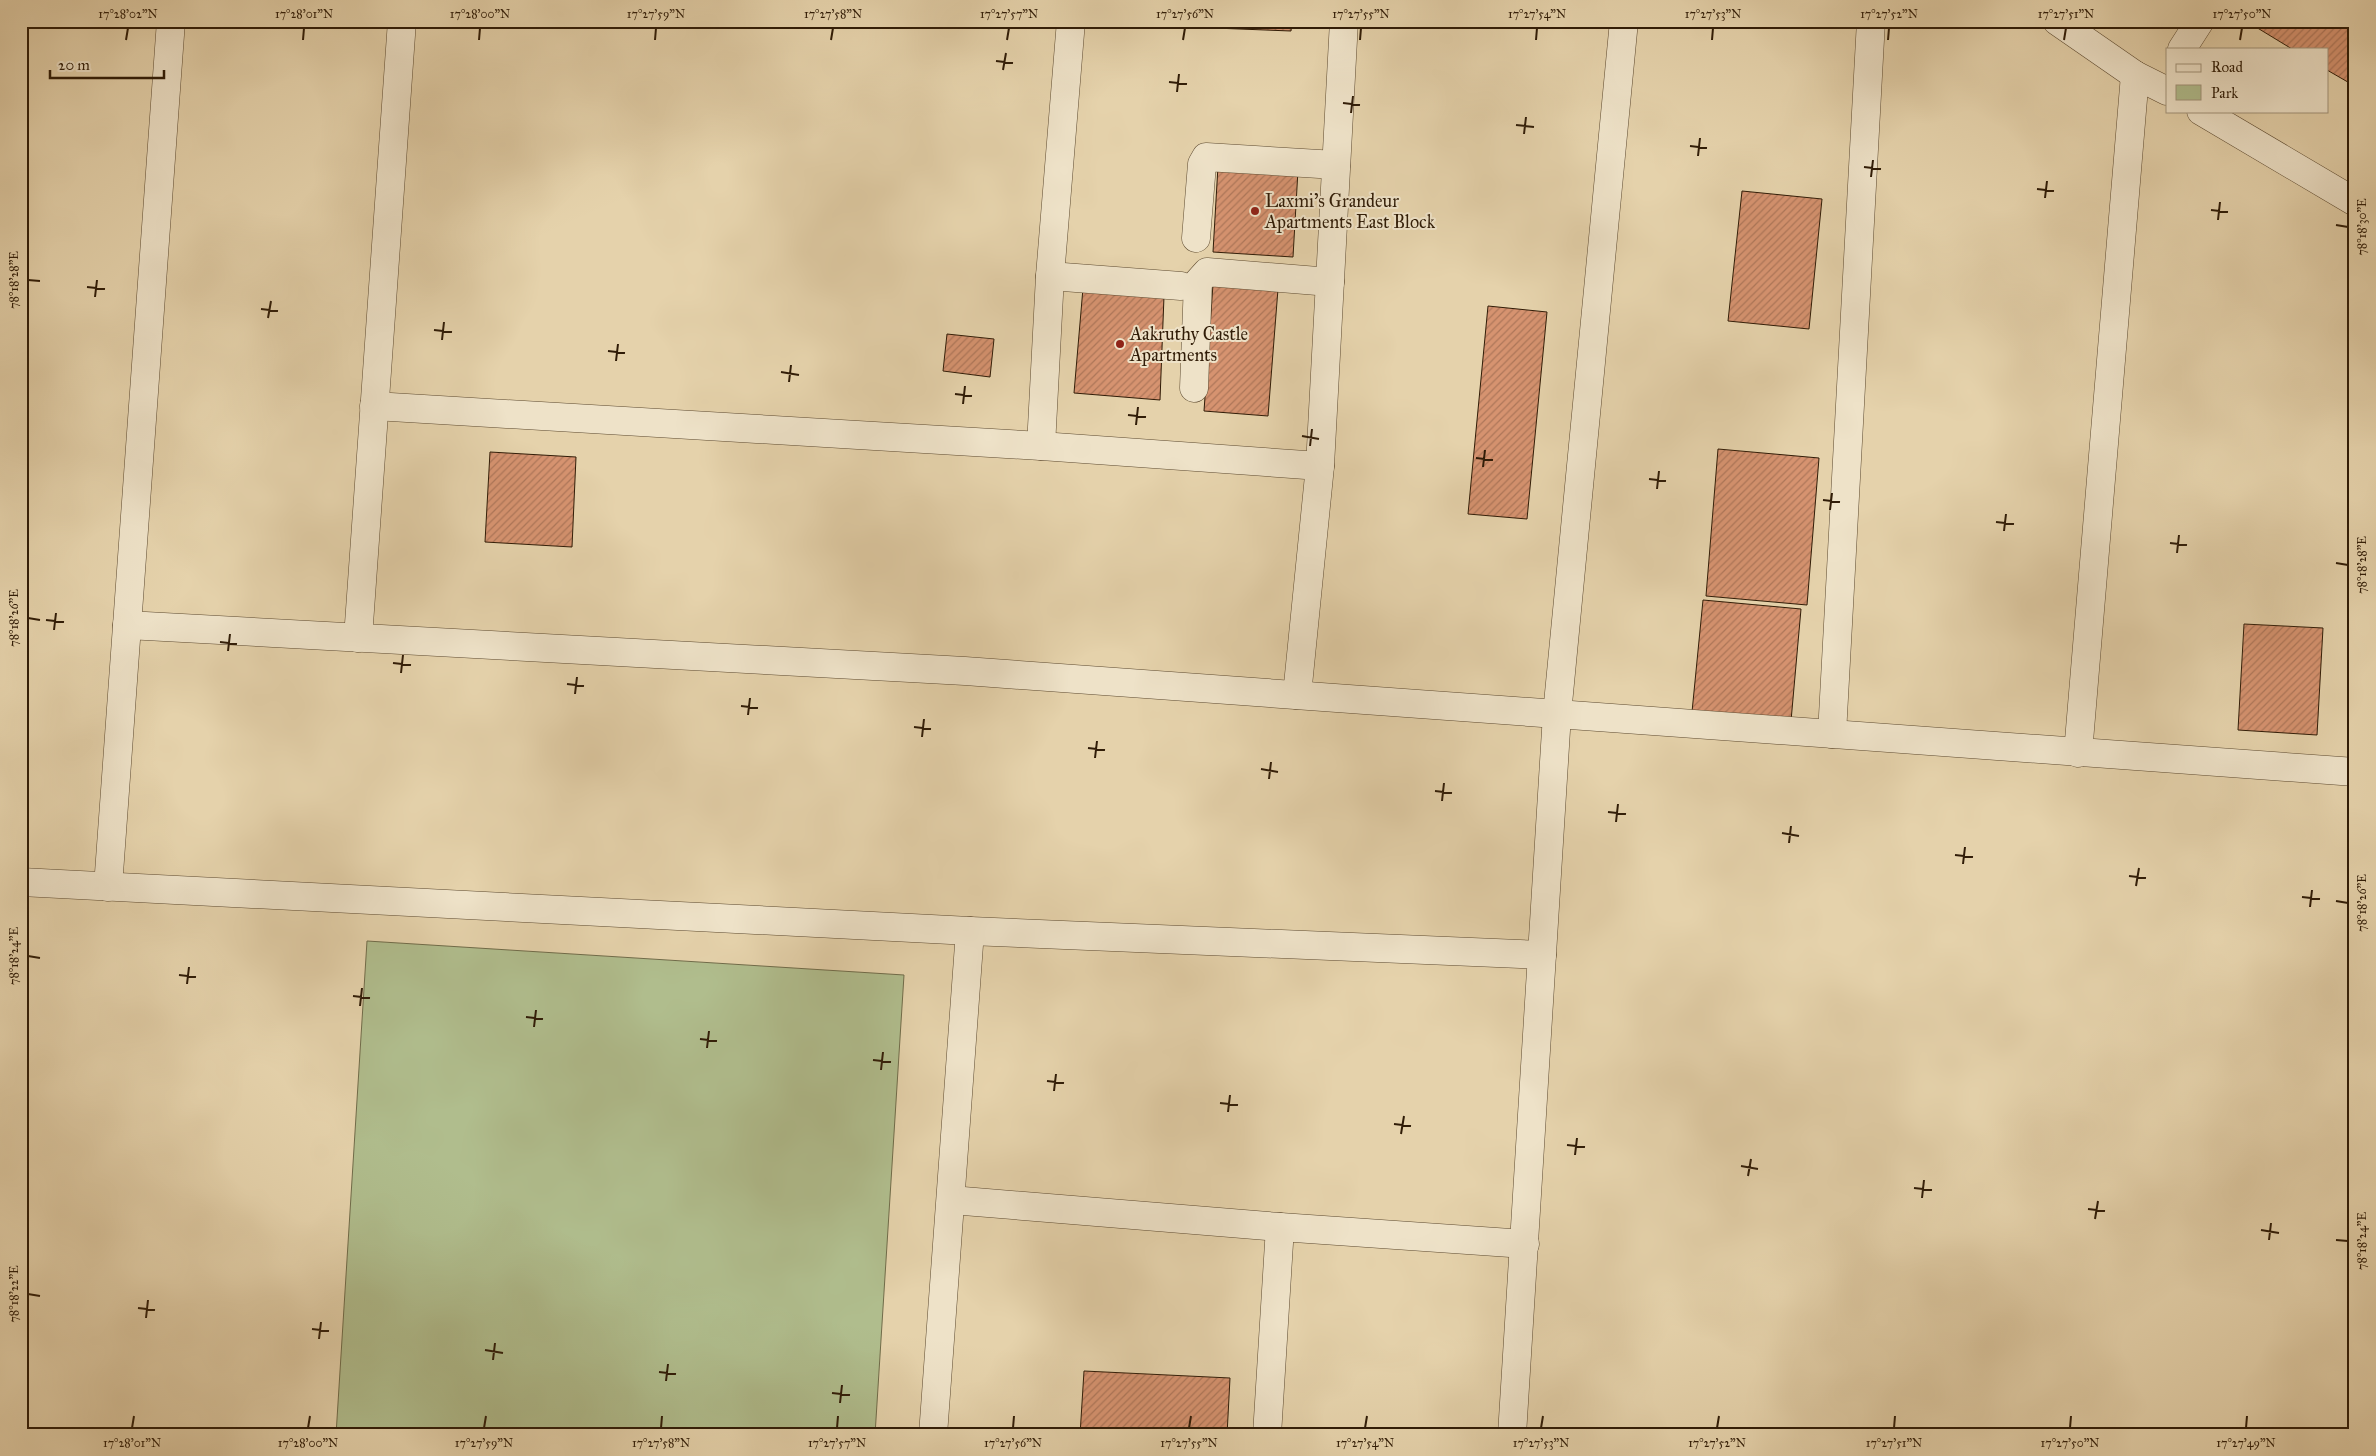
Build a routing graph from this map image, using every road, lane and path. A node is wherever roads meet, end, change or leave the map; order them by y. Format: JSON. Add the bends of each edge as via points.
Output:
{"nodes":[{"id":1,"x":171,"y":21,"type":"edge"},
{"id":2,"x":402,"y":21,"type":"edge"},
{"id":3,"x":1071,"y":21,"type":"edge"},
{"id":4,"x":1344,"y":21,"type":"edge"},
{"id":5,"x":1624,"y":21,"type":"edge"},
{"id":6,"x":1871,"y":21,"type":"edge"},
{"id":7,"x":2057,"y":21,"type":"edge"},
{"id":8,"x":2200,"y":21,"type":"edge"},
{"id":9,"x":2183,"y":48,"type":"edge"},
{"id":10,"x":2157,"y":80,"type":"edge"},
{"id":11,"x":2203,"y":112,"type":"edge"},
{"id":12,"x":1336,"y":165,"type":"junction"},
{"id":13,"x":2355,"y":202,"type":"edge"},
{"id":14,"x":1196,"y":238,"type":"dead end"},
{"id":15,"x":1050,"y":276,"type":"junction"},
{"id":16,"x":1330,"y":282,"type":"junction"},
{"id":17,"x":1182,"y":286,"type":"dead end"},
{"id":18,"x":1194,"y":388,"type":"dead end"},
{"id":19,"x":374,"y":406,"type":"junction"},
{"id":20,"x":1041,"y":446,"type":"junction"},
{"id":21,"x":1320,"y":466,"type":"junction"},
{"id":22,"x":127,"y":626,"type":"junction"},
{"id":23,"x":358,"y":638,"type":"junction"},
{"id":24,"x":1297,"y":695,"type":"junction"},
{"id":25,"x":1557,"y":714,"type":"junction"},
{"id":26,"x":1832,"y":734,"type":"junction"},
{"id":27,"x":2078,"y":752,"type":"junction"},
{"id":28,"x":2355,"y":772,"type":"edge"},
{"id":29,"x":21,"y":882,"type":"edge"},
{"id":30,"x":108,"y":887,"type":"junction"},
{"id":31,"x":970,"y":931,"type":"junction"},
{"id":32,"x":1542,"y":955,"type":"junction"},
{"id":33,"x":951,"y":1200,"type":"junction"},
{"id":34,"x":1280,"y":1227,"type":"junction"},
{"id":35,"x":1525,"y":1244,"type":"junction"},
{"id":36,"x":933,"y":1435,"type":"edge"},
{"id":37,"x":1267,"y":1435,"type":"edge"},
{"id":38,"x":1512,"y":1435,"type":"edge"}],
"edges":[{"from":1,"to":22,"type":"street"},
{"from":2,"to":19,"type":"street"},
{"from":3,"to":15,"type":"street"},
{"from":4,"to":12,"type":"street"},
{"from":5,"to":25,"type":"street"},
{"from":6,"to":26,"type":"street"},
{"from":7,"to":10,"type":"street"},
{"from":8,"to":9,"type":"street"},
{"from":10,"to":27,"type":"street"},
{"from":11,"to":13,"type":"street"},
{"from":12,"to":14,"type":"street","via":[[1206,157],[1202,164]]},
{"from":12,"to":16,"type":"street"},
{"from":15,"to":17,"type":"street"},
{"from":15,"to":20,"type":"street"},
{"from":16,"to":18,"type":"street","via":[[1207,272],[1198,282]]},
{"from":16,"to":21,"type":"street"},
{"from":19,"to":20,"type":"street"},
{"from":19,"to":23,"type":"street"},
{"from":20,"to":21,"type":"street"},
{"from":21,"to":24,"type":"street"},
{"from":22,"to":23,"type":"street"},
{"from":22,"to":30,"type":"street"},
{"from":23,"to":24,"type":"street","via":[[965,670]]},
{"from":24,"to":25,"type":"street"},
{"from":25,"to":26,"type":"street"},
{"from":25,"to":32,"type":"street"},
{"from":26,"to":27,"type":"street"},
{"from":27,"to":28,"type":"street"},
{"from":29,"to":30,"type":"street"},
{"from":30,"to":31,"type":"street"},
{"from":31,"to":32,"type":"street"},
{"from":31,"to":33,"type":"street"},
{"from":32,"to":35,"type":"street"},
{"from":33,"to":34,"type":"street"},
{"from":33,"to":36,"type":"street"},
{"from":34,"to":35,"type":"street"},
{"from":34,"to":37,"type":"street"},
{"from":35,"to":38,"type":"street"}]}
